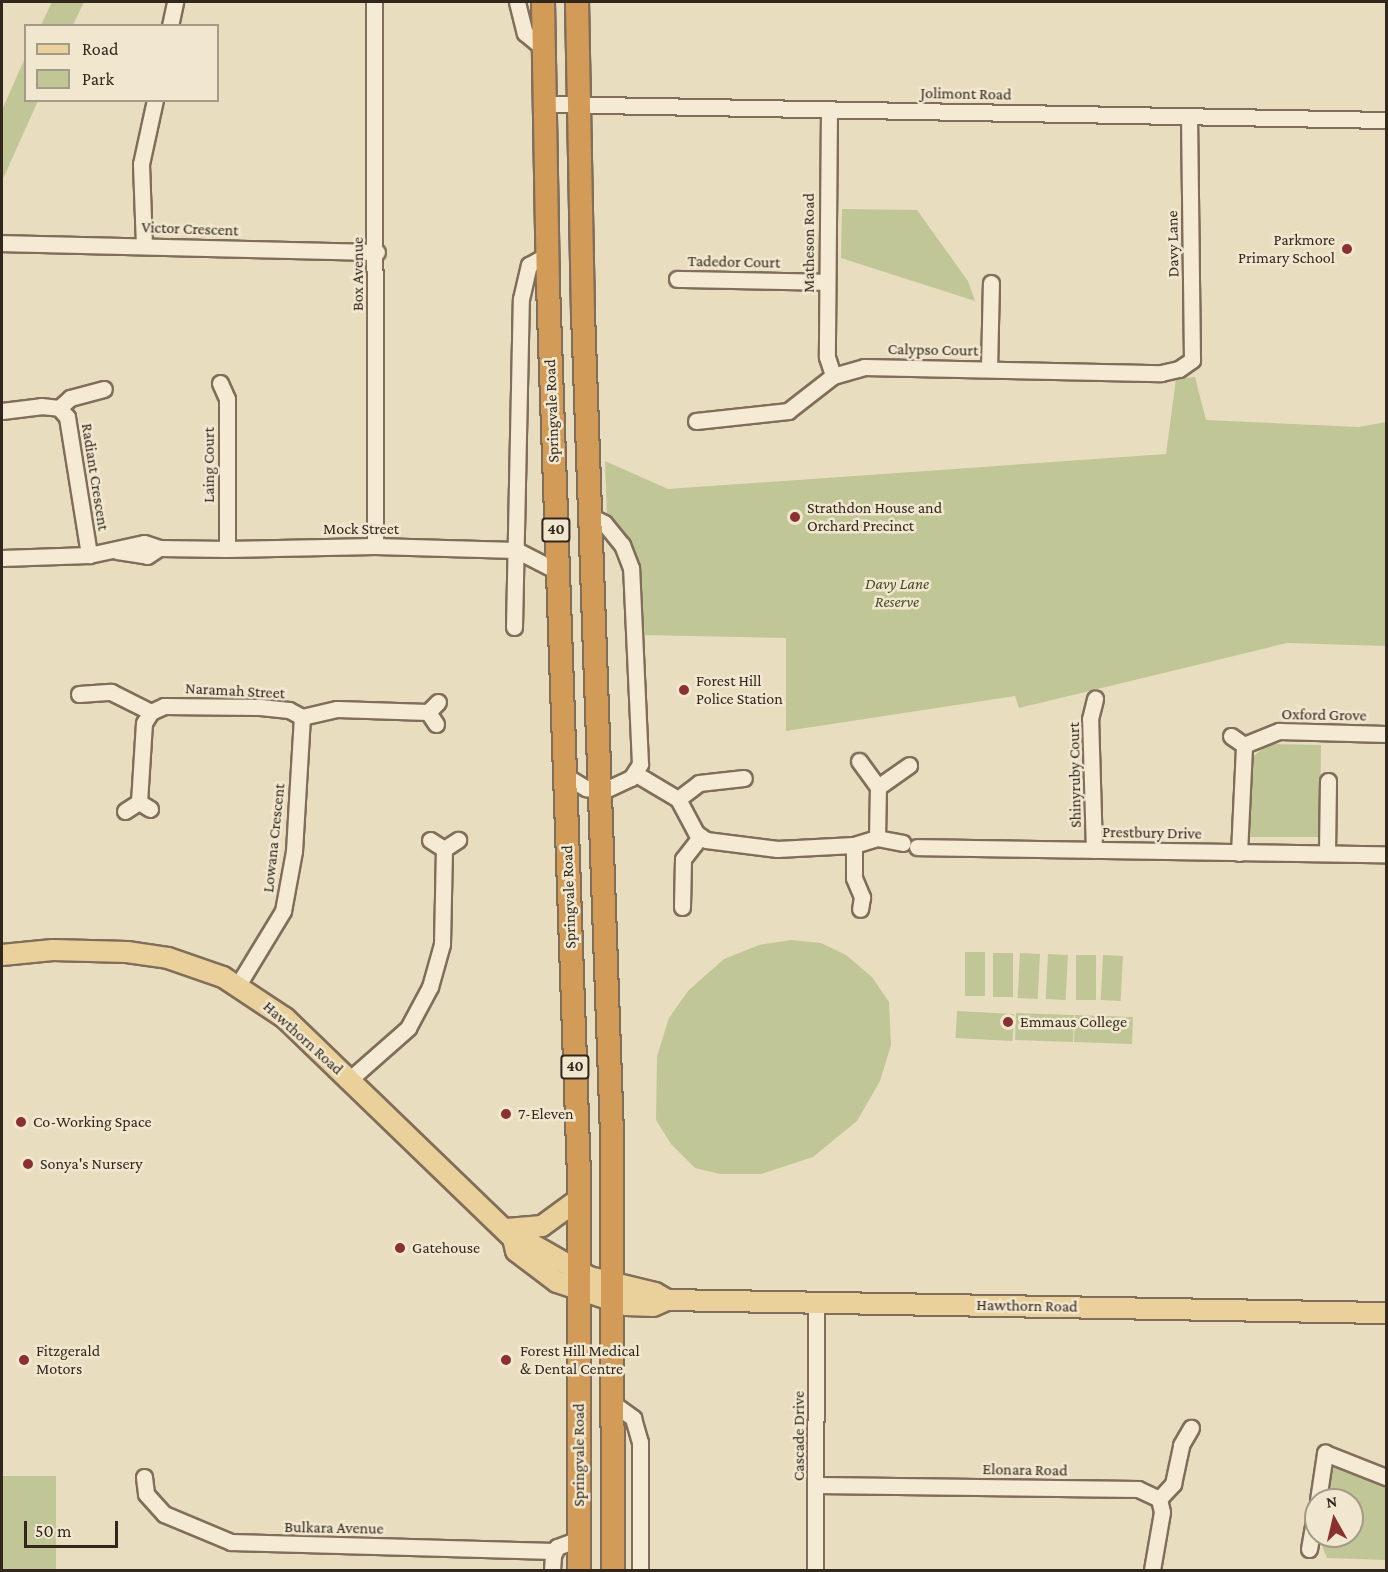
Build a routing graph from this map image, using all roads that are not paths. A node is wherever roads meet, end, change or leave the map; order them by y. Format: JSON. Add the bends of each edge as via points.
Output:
{"nodes":[{"id":1,"x":175,"y":2,"type":"edge"},
{"id":2,"x":374,"y":2,"type":"edge"},
{"id":3,"x":517,"y":2,"type":"edge"},
{"id":4,"x":543,"y":2,"type":"edge"},
{"id":5,"x":578,"y":2,"type":"edge"},
{"id":6,"x":170,"y":24,"type":"edge"},
{"id":7,"x":544,"y":49,"type":"junction"},
{"id":8,"x":155,"y":102,"type":"edge"},
{"id":9,"x":545,"y":105,"type":"junction"},
{"id":10,"x":579,"y":105,"type":"junction"},
{"id":11,"x":829,"y":110,"type":"junction"},
{"id":12,"x":1190,"y":116,"type":"junction"},
{"id":13,"x":1386,"y":120,"type":"edge"},
{"id":14,"x":2,"y":243,"type":"edge"},
{"id":15,"x":144,"y":246,"type":"junction"},
{"id":16,"x":377,"y":252,"type":"junction"},
{"id":17,"x":547,"y":255,"type":"junction"},
{"id":18,"x":677,"y":279,"type":"dead end"},
{"id":19,"x":827,"y":282,"type":"junction"},
{"id":20,"x":991,"y":283,"type":"dead end"},
{"id":21,"x":1182,"y":366,"type":"joint"},
{"id":22,"x":989,"y":369,"type":"junction"},
{"id":23,"x":833,"y":376,"type":"junction"},
{"id":24,"x":220,"y":383,"type":"dead end"},
{"id":25,"x":104,"y":389,"type":"dead end"},
{"id":26,"x":59,"y":408,"type":"junction"},
{"id":27,"x":2,"y":411,"type":"edge"},
{"id":28,"x":696,"y":421,"type":"dead end"},
{"id":29,"x":590,"y":516,"type":"junction"},
{"id":30,"x":375,"y":546,"type":"junction"},
{"id":31,"x":227,"y":549,"type":"junction"},
{"id":32,"x":516,"y":550,"type":"junction"},
{"id":33,"x":89,"y":555,"type":"junction"},
{"id":34,"x":2,"y":558,"type":"edge"},
{"id":35,"x":557,"y":571,"type":"junction"},
{"id":36,"x":514,"y":627,"type":"dead end"},
{"id":37,"x":79,"y":694,"type":"dead end"},
{"id":38,"x":1095,"y":699,"type":"dead end"},
{"id":39,"x":151,"y":712,"type":"junction"},
{"id":40,"x":434,"y":713,"type":"dead end"},
{"id":41,"x":302,"y":717,"type":"junction"},
{"id":42,"x":1386,"y":734,"type":"edge"},
{"id":43,"x":859,"y":761,"type":"dead end"},
{"id":44,"x":909,"y":765,"type":"dead end"},
{"id":45,"x":636,"y":774,"type":"junction"},
{"id":46,"x":564,"y":775,"type":"junction"},
{"id":47,"x":744,"y":778,"type":"dead end"},
{"id":48,"x":1328,"y":781,"type":"dead end"},
{"id":49,"x":878,"y":787,"type":"junction"},
{"id":50,"x":600,"y":791,"type":"junction"},
{"id":51,"x":678,"y":799,"type":"junction"},
{"id":52,"x":125,"y":811,"type":"dead end"},
{"id":53,"x":700,"y":837,"type":"junction"},
{"id":54,"x":877,"y":838,"type":"junction"},
{"id":55,"x":430,"y":840,"type":"dead end"},
{"id":56,"x":458,"y":840,"type":"dead end"},
{"id":57,"x":854,"y":845,"type":"junction"},
{"id":58,"x":444,"y":849,"type":"junction"},
{"id":59,"x":1094,"y":850,"type":"junction"},
{"id":60,"x":1239,"y":853,"type":"junction"},
{"id":61,"x":1327,"y":853,"type":"junction"},
{"id":62,"x":1386,"y":854,"type":"edge"},
{"id":63,"x":682,"y":907,"type":"dead end"},
{"id":64,"x":860,"y":909,"type":"dead end"},
{"id":65,"x":2,"y":955,"type":"edge"},
{"id":66,"x":238,"y":985,"type":"junction"},
{"id":67,"x":349,"y":1080,"type":"junction"},
{"id":68,"x":579,"y":1199,"type":"junction"},
{"id":69,"x":509,"y":1234,"type":"junction"},
{"id":70,"x":580,"y":1282,"type":"junction"},
{"id":71,"x":614,"y":1294,"type":"junction"},
{"id":72,"x":816,"y":1302,"type":"junction"},
{"id":73,"x":1386,"y":1313,"type":"edge"},
{"id":74,"x":614,"y":1404,"type":"junction"},
{"id":75,"x":1191,"y":1428,"type":"dead end"},
{"id":76,"x":1326,"y":1437,"type":"dead end"},
{"id":77,"x":1325,"y":1453,"type":"junction"},
{"id":78,"x":144,"y":1477,"type":"dead end"},
{"id":79,"x":1386,"y":1477,"type":"edge"},
{"id":80,"x":817,"y":1485,"type":"junction"},
{"id":81,"x":1320,"y":1488,"type":"edge"},
{"id":82,"x":1159,"y":1499,"type":"junction"},
{"id":83,"x":579,"y":1539,"type":"junction"},
{"id":84,"x":554,"y":1551,"type":"junction"},
{"id":85,"x":552,"y":1570,"type":"edge"},
{"id":86,"x":579,"y":1570,"type":"edge"},
{"id":87,"x":613,"y":1570,"type":"edge"},
{"id":88,"x":640,"y":1570,"type":"edge"},
{"id":89,"x":815,"y":1570,"type":"edge"},
{"id":90,"x":1152,"y":1570,"type":"edge"}],
"edges":[{"from":1,"to":6,"type":"street"},
{"from":2,"to":16,"type":"street","name":"Box Avenue"},
{"from":3,"to":7,"type":"street","via":[[525,33]]},
{"from":4,"to":7,"type":"highway","name":"Springvale Road","number":"40"},
{"from":5,"to":10,"type":"highway","name":"Springvale Road","number":"40"},
{"from":7,"to":9,"type":"highway","name":"Springvale Road","number":"40"},
{"from":8,"to":15,"type":"street","via":[[141,164]]},
{"from":9,"to":10,"type":"street","name":"Jolimont Road"},
{"from":9,"to":17,"type":"highway","name":"Springvale Road","number":"40"},
{"from":10,"to":11,"type":"street","name":"Jolimont Road"},
{"from":10,"to":29,"type":"highway","name":"Springvale Road","number":"40"},
{"from":11,"to":12,"type":"street","name":"Jolimont Road"},
{"from":11,"to":19,"type":"street","name":"Matheson Road"},
{"from":12,"to":13,"type":"street","name":"Jolimont Road"},
{"from":12,"to":21,"type":"street","name":"Davy Lane","via":[[1192,351],[1191,360]]},
{"from":14,"to":15,"type":"street","name":"Victor Crescent"},
{"from":15,"to":16,"type":"street","name":"Victor Crescent"},
{"from":16,"to":30,"type":"street","name":"Box Avenue"},
{"from":17,"to":32,"type":"street","name":"Springvale Road","via":[[529,265],[521,300]]},
{"from":17,"to":35,"type":"highway","name":"Springvale Road","number":"40"},
{"from":18,"to":19,"type":"street","name":"Tadedor Court"},
{"from":19,"to":23,"type":"street","name":"Matheson Road","via":[[827,357]]},
{"from":20,"to":22,"type":"street"},
{"from":21,"to":22,"type":"street","name":"Calypso Court","via":[[1161,373]]},
{"from":22,"to":23,"type":"street","name":"Calypso Court","via":[[864,367]]},
{"from":23,"to":28,"type":"street","name":"Calypso Court","via":[[788,411]]},
{"from":24,"to":31,"type":"street","name":"Laing Court","via":[[227,399]]},
{"from":25,"to":26,"type":"street","name":"Radiant Crescent","via":[[70,398]]},
{"from":26,"to":27,"type":"street","name":"Radiant Crescent"},
{"from":26,"to":33,"type":"street","name":"Radiant Crescent","via":[[67,417]]},
{"from":29,"to":45,"type":"street","via":[[604,524],[622,544],[631,568],[640,757]]},
{"from":29,"to":50,"type":"highway","name":"Springvale Road","number":"40"},
{"from":30,"to":31,"type":"street","name":"Mock Street"},
{"from":30,"to":32,"type":"street","name":"Mock Street"},
{"from":31,"to":33,"type":"street","name":"Mock Street","via":[[159,548],[147,556],[117,551]]},
{"from":32,"to":35,"type":"street","name":"Mock Street"},
{"from":32,"to":36,"type":"street","name":"Springvale Road"},
{"from":33,"to":34,"type":"street","name":"Mock Street"},
{"from":35,"to":46,"type":"highway","name":"Springvale Road","number":"40"},
{"from":37,"to":39,"type":"street","via":[[111,692]]},
{"from":38,"to":59,"type":"street","name":"Shinyruby Court","via":[[1090,719]]},
{"from":39,"to":41,"type":"street","name":"Naramah Street","via":[[164,706],[260,707],[289,710]]},
{"from":39,"to":52,"type":"street","via":[[144,723],[144,805]]},
{"from":40,"to":41,"type":"street","name":"Naramah Street","via":[[337,709]]},
{"from":41,"to":66,"type":"street","name":"Lowana Crescent","via":[[294,851],[283,912]]},
{"from":42,"to":60,"type":"street","name":"Oxford Grove","via":[[1279,730],[1237,741]]},
{"from":43,"to":49,"type":"street"},
{"from":44,"to":49,"type":"street"},
{"from":45,"to":50,"type":"street","via":[[617,787]]},
{"from":45,"to":51,"type":"street"},
{"from":46,"to":50,"type":"street"},
{"from":46,"to":68,"type":"highway","name":"Springvale Road","number":"40"},
{"from":47,"to":51,"type":"street","via":[[699,783]]},
{"from":48,"to":61,"type":"street"},
{"from":49,"to":54,"type":"street"},
{"from":50,"to":71,"type":"highway","name":"Springvale Road","number":"40"},
{"from":51,"to":53,"type":"street"},
{"from":53,"to":57,"type":"street","via":[[762,848]]},
{"from":53,"to":63,"type":"street","via":[[682,859]]},
{"from":54,"to":57,"type":"street"},
{"from":54,"to":59,"type":"street","name":"Prestbury Drive","via":[[910,845]]},
{"from":55,"to":58,"type":"street"},
{"from":56,"to":58,"type":"street"},
{"from":57,"to":64,"type":"street","via":[[854,878],[862,897]]},
{"from":58,"to":67,"type":"street","via":[[442,944],[430,987],[408,1028]]},
{"from":59,"to":60,"type":"street","name":"Prestbury Drive"},
{"from":60,"to":61,"type":"street","name":"Prestbury Drive"},
{"from":61,"to":62,"type":"street","name":"Prestbury Drive"},
{"from":65,"to":66,"type":"main road","name":"Hawthorn Road","via":[[79,950],[146,954],[204,969]]},
{"from":66,"to":67,"type":"main road","name":"Hawthorn Road","via":[[285,1018]]},
{"from":67,"to":69,"type":"main road","name":"Hawthorn Road"},
{"from":68,"to":69,"type":"main road","via":[[542,1226]]},
{"from":68,"to":70,"type":"highway","name":"Springvale Road","number":"40"},
{"from":69,"to":70,"type":"main road","name":"Hawthorn Road","via":[[516,1251],[557,1282]]},
{"from":70,"to":71,"type":"main road","name":"Hawthorn Road"},
{"from":70,"to":83,"type":"highway","name":"Springvale Road","number":"40"},
{"from":71,"to":72,"type":"main road","name":"Hawthorn Road","via":[[655,1293],[666,1300]]},
{"from":71,"to":74,"type":"highway","name":"Springvale Road","number":"40"},
{"from":72,"to":73,"type":"main road","name":"Hawthorn Road"},
{"from":72,"to":80,"type":"street","name":"Cascade Drive"},
{"from":74,"to":87,"type":"highway","name":"Springvale Road","number":"40"},
{"from":74,"to":88,"type":"street","via":[[633,1418],[640,1442]]},
{"from":75,"to":82,"type":"street","via":[[1181,1445],[1173,1484]]},
{"from":76,"to":77,"type":"street"},
{"from":77,"to":79,"type":"street"},
{"from":77,"to":81,"type":"street"},
{"from":78,"to":84,"type":"street","name":"Bulkara Avenue","via":[[146,1494],[164,1514],[231,1542]]},
{"from":80,"to":82,"type":"street","name":"Elonara Road","via":[[1138,1489]]},
{"from":80,"to":89,"type":"street","name":"Cascade Drive"},
{"from":82,"to":90,"type":"street","via":[[1162,1512]]},
{"from":83,"to":84,"type":"street","via":[[562,1543]]},
{"from":83,"to":86,"type":"highway","name":"Springvale Road","number":"40"},
{"from":84,"to":85,"type":"street"}]}
